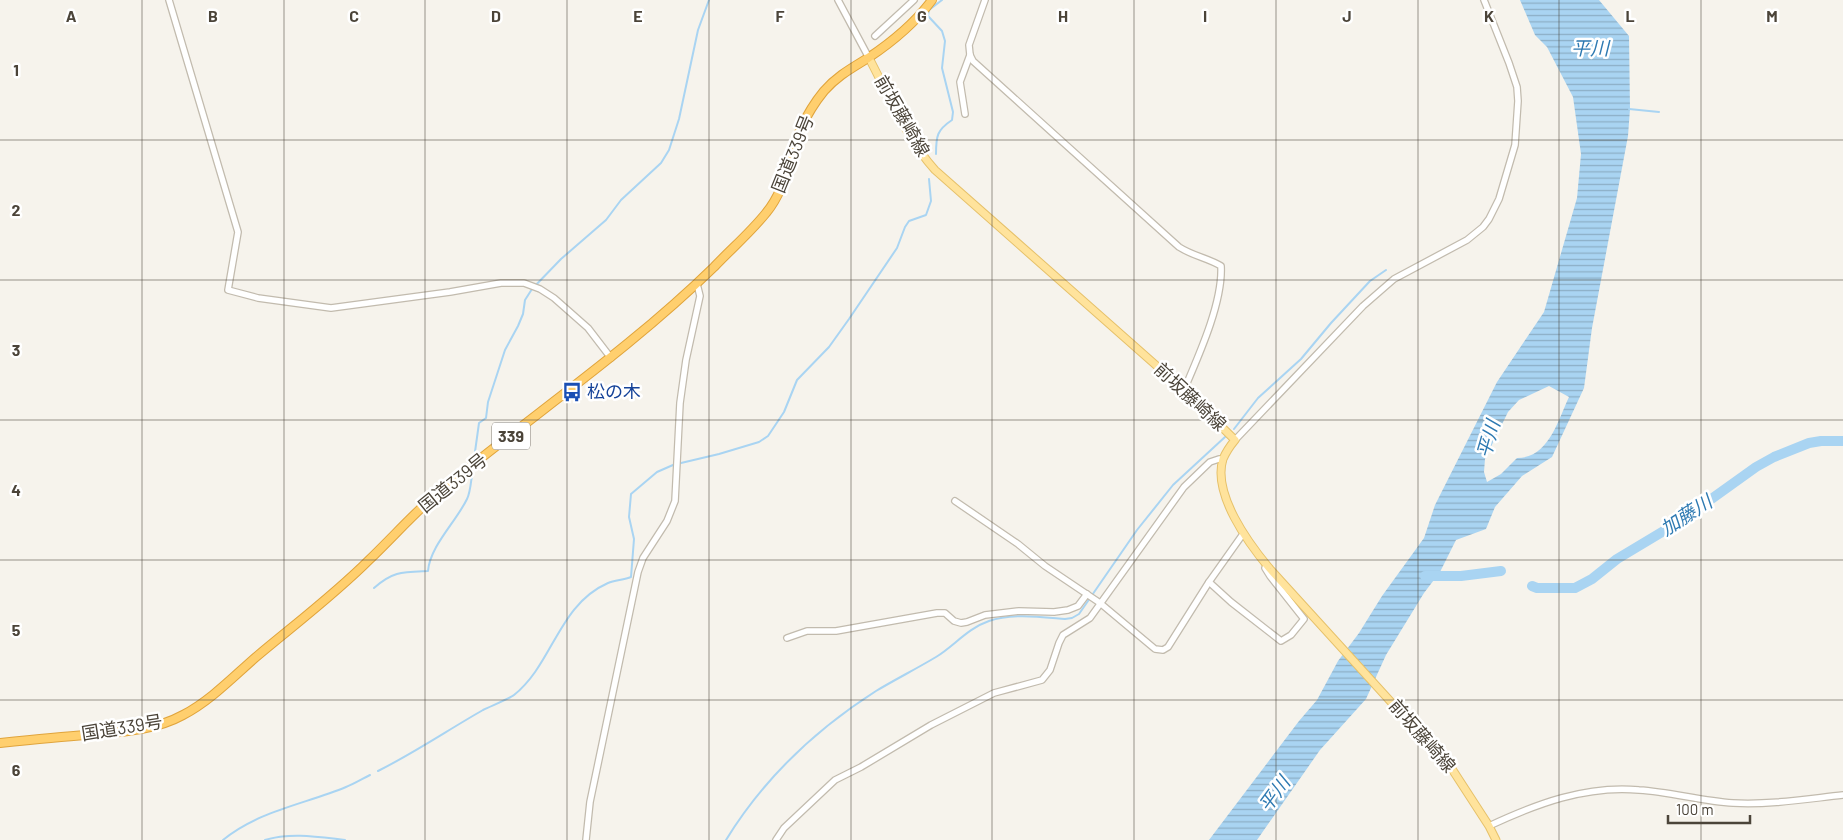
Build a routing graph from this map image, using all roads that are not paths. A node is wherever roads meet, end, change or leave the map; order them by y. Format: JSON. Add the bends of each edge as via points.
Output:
{"nodes":[{"id":1,"x":169,"y":0,"type":"edge"},
{"id":2,"x":838,"y":0,"type":"edge"},
{"id":3,"x":914,"y":0,"type":"edge"},
{"id":4,"x":932,"y":0,"type":"edge"},
{"id":5,"x":985,"y":0,"type":"edge"},
{"id":6,"x":1484,"y":0,"type":"edge"},
{"id":7,"x":875,"y":36,"type":"dead end"},
{"id":8,"x":970,"y":55,"type":"junction"},
{"id":9,"x":868,"y":58,"type":"junction"},
{"id":10,"x":965,"y":114,"type":"dead end"},
{"id":11,"x":697,"y":284,"type":"junction"},
{"id":12,"x":612,"y":358,"type":"junction"},
{"id":13,"x":1184,"y":390,"type":"junction"},
{"id":14,"x":1235,"y":440,"type":"junction"},
{"id":15,"x":1223,"y":460,"type":"junction"},
{"id":16,"x":955,"y":501,"type":"dead end"},
{"id":17,"x":1243,"y":534,"type":"junction"},
{"id":18,"x":1266,"y":564,"type":"junction"},
{"id":19,"x":1209,"y":582,"type":"junction"},
{"id":20,"x":1088,"y":595,"type":"junction"},
{"id":21,"x":1098,"y":601,"type":"junction"},
{"id":22,"x":787,"y":638,"type":"dead end"},
{"id":23,"x":0,"y":742,"type":"edge"},
{"id":24,"x":1843,"y":795,"type":"edge"},
{"id":25,"x":1489,"y":826,"type":"junction"},
{"id":26,"x":586,"y":840,"type":"edge"},
{"id":27,"x":776,"y":840,"type":"edge"},
{"id":28,"x":1496,"y":840,"type":"edge"}],
"edges":[{"from":1,"to":12,"type":"street","via":[[238,232],[228,290],[258,298],[331,308],[501,283],[524,283],[554,298],[588,328]]},
{"from":2,"to":9,"type":"street"},
{"from":3,"to":7,"type":"street"},
{"from":4,"to":9,"type":"highway","name":"国道339号","number":"339","via":[[906,29]]},
{"from":5,"to":8,"type":"street","via":[[969,45]]},
{"from":6,"to":14,"type":"street","via":[[1509,63],[1518,101],[1516,145],[1499,199],[1489,219],[1467,240],[1394,279],[1363,306]]},
{"from":8,"to":10,"type":"street","via":[[960,82]]},
{"from":8,"to":13,"type":"street","via":[[982,70],[1179,247],[1221,266],[1222,277],[1211,323]]},
{"from":9,"to":11,"type":"highway","name":"国道339号","number":"339","via":[[836,79],[812,107],[800,130],[780,192],[769,209]]},
{"from":9,"to":13,"type":"main road","name":"前坂藤崎線","via":[[913,141],[935,170]]},
{"from":11,"to":12,"type":"highway","name":"国道339号","number":"339"},
{"from":11,"to":26,"type":"street","via":[[700,296],[680,403],[675,501],[638,572],[590,802]]},
{"from":12,"to":23,"type":"highway","name":"国道339号","number":"339","via":[[440,492],[338,589],[192,710],[146,728]]},
{"from":13,"to":14,"type":"main road","name":"前坂藤崎線"},
{"from":14,"to":15,"type":"main road","name":"前坂藤崎線"},
{"from":15,"to":17,"type":"main road","name":"前坂藤崎線","via":[[1224,492]]},
{"from":15,"to":21,"type":"street","via":[[1210,462],[1184,487]]},
{"from":16,"to":20,"type":"street"},
{"from":17,"to":18,"type":"main road","name":"前坂藤崎線"},
{"from":17,"to":19,"type":"street"},
{"from":18,"to":19,"type":"street","via":[[1270,576],[1304,619],[1291,635],[1281,641]]},
{"from":18,"to":25,"type":"main road","name":"前坂藤崎線","via":[[1452,769]]},
{"from":19,"to":21,"type":"street","via":[[1163,650],[1155,648]]},
{"from":20,"to":21,"type":"street"},
{"from":20,"to":22,"type":"street","via":[[1078,606],[1054,612],[1019,611],[985,615],[961,623],[937,612],[836,631],[807,631]]},
{"from":21,"to":27,"type":"street","via":[[1090,618],[1063,635],[1050,670],[1042,680],[994,693],[835,780],[789,822]]},
{"from":24,"to":25,"type":"street","via":[[1774,803],[1732,803],[1646,790],[1611,789],[1547,801]]},
{"from":25,"to":28,"type":"main road","name":"前坂藤崎線"}]}
